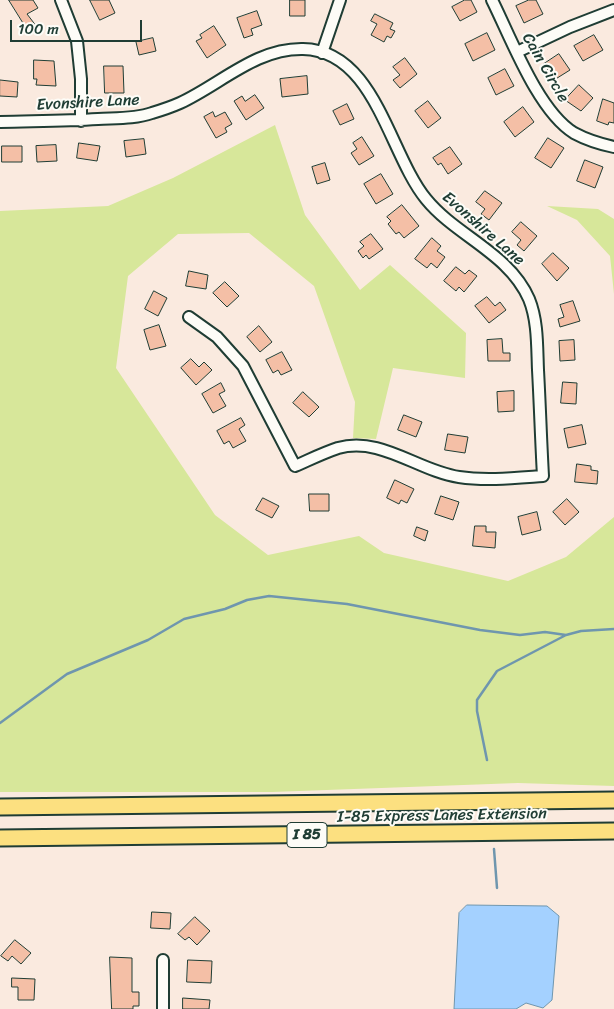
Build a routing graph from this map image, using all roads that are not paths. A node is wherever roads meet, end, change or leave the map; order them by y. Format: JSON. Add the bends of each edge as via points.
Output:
{"nodes":[{"id":1,"x":62,"y":0,"type":"edge"},
{"id":2,"x":340,"y":0,"type":"edge"},
{"id":3,"x":492,"y":0,"type":"edge"},
{"id":4,"x":614,"y":10,"type":"edge"},
{"id":5,"x":517,"y":52,"type":"junction"},
{"id":6,"x":322,"y":53,"type":"junction"},
{"id":7,"x":81,"y":121,"type":"junction"},
{"id":8,"x":0,"y":122,"type":"edge"},
{"id":9,"x":614,"y":147,"type":"edge"},
{"id":10,"x":190,"y":317,"type":"dead end"},
{"id":11,"x":614,"y":800,"type":"edge"},
{"id":12,"x":0,"y":807,"type":"edge"},
{"id":13,"x":614,"y":831,"type":"edge"},
{"id":14,"x":0,"y":838,"type":"edge"},
{"id":15,"x":163,"y":960,"type":"dead end"},
{"id":16,"x":162,"y":1009,"type":"edge"}],
"edges":[{"from":1,"to":7,"type":"street","via":[[77,41],[82,79]]},
{"from":2,"to":6,"type":"street"},
{"from":3,"to":5,"type":"street","name":"Cain Circle"},
{"from":4,"to":5,"type":"street"},
{"from":5,"to":9,"type":"street","name":"Cain Circle","via":[[537,90],[560,121],[580,136]]},
{"from":6,"to":7,"type":"street","name":"Evonshire Lane","via":[[305,49],[281,50],[263,56],[181,102],[149,114]]},
{"from":6,"to":10,"type":"street","name":"Evonshire Lane","via":[[346,64],[358,75],[426,199],[506,266],[529,300],[536,327],[543,476],[458,477],[390,452],[360,446],[338,448],[295,466],[243,366],[217,337]]},
{"from":7,"to":8,"type":"street","name":"Evonshire Lane"},
{"from":11,"to":12,"type":"highway","name":"I-85 Express Lanes Extension","number":"I 85"},
{"from":13,"to":14,"type":"highway","name":"I-85 Express Lanes Extension","number":"I 85"},
{"from":15,"to":16,"type":"street"}]}
